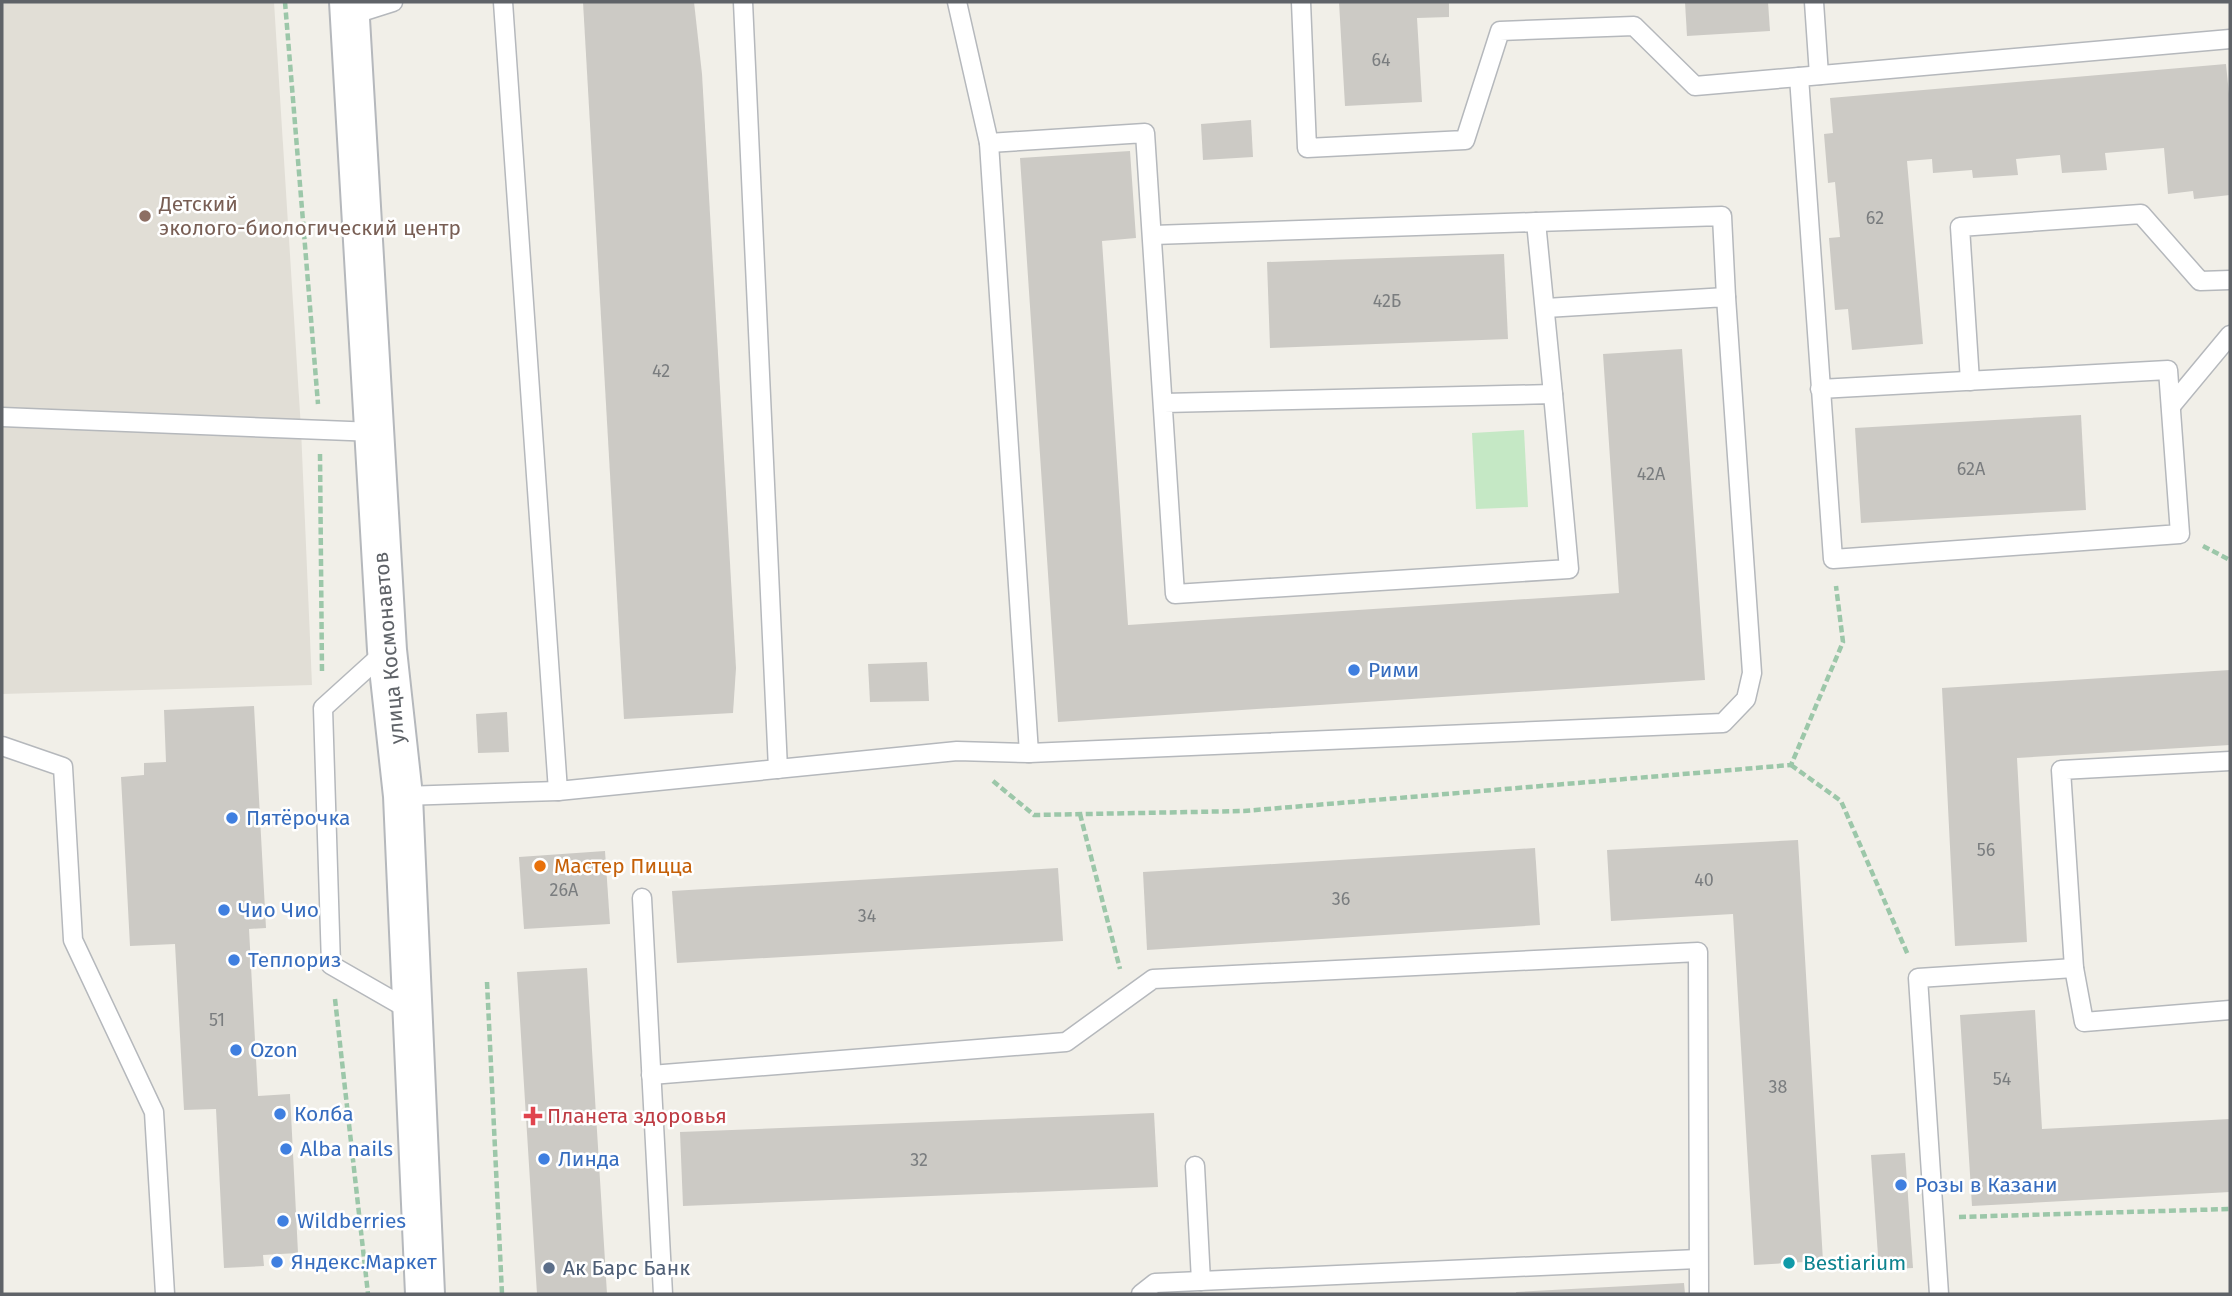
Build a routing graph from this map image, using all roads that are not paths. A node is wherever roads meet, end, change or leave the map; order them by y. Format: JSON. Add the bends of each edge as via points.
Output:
{"nodes":[{"id":1,"x":393,"y":2,"type":"edge"},
{"id":2,"x":503,"y":2,"type":"edge"},
{"id":3,"x":743,"y":2,"type":"edge"},
{"id":4,"x":957,"y":2,"type":"edge"},
{"id":5,"x":1301,"y":2,"type":"edge"},
{"id":6,"x":1814,"y":2,"type":"edge"},
{"id":7,"x":350,"y":8,"type":"edge"},
{"id":8,"x":2230,"y":39,"type":"edge"},
{"id":9,"x":1819,"y":75,"type":"junction"},
{"id":10,"x":1799,"y":77,"type":"junction"},
{"id":11,"x":989,"y":143,"type":"junction"},
{"id":12,"x":1536,"y":222,"type":"junction"},
{"id":13,"x":1153,"y":235,"type":"junction"},
{"id":14,"x":2230,"y":280,"type":"edge"},
{"id":15,"x":1726,"y":297,"type":"junction"},
{"id":16,"x":1545,"y":308,"type":"junction"},
{"id":17,"x":2230,"y":335,"type":"edge"},
{"id":18,"x":1970,"y":381,"type":"junction"},
{"id":19,"x":1820,"y":389,"type":"junction"},
{"id":20,"x":1553,"y":394,"type":"junction"},
{"id":21,"x":1164,"y":403,"type":"junction"},
{"id":22,"x":2171,"y":406,"type":"junction"},
{"id":23,"x":2,"y":417,"type":"edge"},
{"id":24,"x":375,"y":432,"type":"junction"},
{"id":25,"x":387,"y":650,"type":"junction"},
{"id":26,"x":2,"y":746,"type":"edge"},
{"id":27,"x":1029,"y":753,"type":"junction"},
{"id":28,"x":2230,"y":761,"type":"edge"},
{"id":29,"x":778,"y":769,"type":"junction"},
{"id":30,"x":558,"y":790,"type":"junction"},
{"id":31,"x":403,"y":796,"type":"junction"},
{"id":32,"x":642,"y":898,"type":"dead end"},
{"id":33,"x":2074,"y":968,"type":"junction"},
{"id":34,"x":2230,"y":1010,"type":"edge"},
{"id":35,"x":414,"y":1013,"type":"junction"},
{"id":36,"x":651,"y":1075,"type":"junction"},
{"id":37,"x":1195,"y":1166,"type":"dead end"},
{"id":38,"x":1698,"y":1259,"type":"junction"},
{"id":39,"x":1201,"y":1281,"type":"junction"},
{"id":40,"x":165,"y":1294,"type":"edge"},
{"id":41,"x":425,"y":1294,"type":"edge"},
{"id":42,"x":663,"y":1294,"type":"edge"},
{"id":43,"x":1141,"y":1294,"type":"edge"},
{"id":44,"x":1699,"y":1294,"type":"edge"},
{"id":45,"x":1939,"y":1294,"type":"edge"}],
"edges":[{"from":1,"to":7,"type":"lane"},
{"from":2,"to":30,"type":"lane"},
{"from":3,"to":29,"type":"lane"},
{"from":4,"to":11,"type":"lane"},
{"from":5,"to":10,"type":"lane","via":[[1307,148],[1465,140],[1500,31],[1634,26],[1695,86]]},
{"from":6,"to":9,"type":"lane"},
{"from":7,"to":24,"type":"street","name":"улица Космонавтов"},
{"from":8,"to":9,"type":"lane"},
{"from":9,"to":10,"type":"lane"},
{"from":10,"to":19,"type":"lane"},
{"from":11,"to":13,"type":"lane","via":[[1145,133]]},
{"from":11,"to":27,"type":"lane"},
{"from":12,"to":13,"type":"lane"},
{"from":12,"to":15,"type":"lane","via":[[1722,216]]},
{"from":12,"to":16,"type":"lane"},
{"from":13,"to":21,"type":"lane"},
{"from":14,"to":18,"type":"lane","via":[[2200,281],[2141,214],[1960,227]]},
{"from":15,"to":16,"type":"lane"},
{"from":15,"to":27,"type":"lane","via":[[1752,673],[1746,699],[1723,723]]},
{"from":16,"to":20,"type":"lane"},
{"from":17,"to":22,"type":"lane"},
{"from":18,"to":19,"type":"lane"},
{"from":18,"to":22,"type":"lane","via":[[2168,370]]},
{"from":19,"to":22,"type":"lane","via":[[1833,559],[2180,534]]},
{"from":20,"to":21,"type":"lane"},
{"from":20,"to":21,"type":"lane","via":[[1569,569],[1175,594]]},
{"from":23,"to":24,"type":"lane"},
{"from":24,"to":25,"type":"street","name":"улица Космонавтов"},
{"from":25,"to":31,"type":"street","name":"улица Космонавтов"},
{"from":25,"to":35,"type":"lane","via":[[323,708],[331,965]]},
{"from":26,"to":40,"type":"lane","via":[[63,767],[73,940],[154,1112]]},
{"from":27,"to":29,"type":"lane","via":[[957,751]]},
{"from":28,"to":33,"type":"lane","via":[[2061,771]]},
{"from":29,"to":30,"type":"lane"},
{"from":30,"to":31,"type":"lane"},
{"from":31,"to":35,"type":"street","name":"улица Космонавтов"},
{"from":32,"to":36,"type":"lane"},
{"from":33,"to":34,"type":"lane","via":[[2084,1022]]},
{"from":33,"to":45,"type":"lane","via":[[1918,978]]},
{"from":35,"to":41,"type":"street","name":"улица Космонавтов"},
{"from":36,"to":38,"type":"lane","via":[[1066,1042],[1153,979],[1698,952]]},
{"from":36,"to":42,"type":"lane"},
{"from":37,"to":39,"type":"lane"},
{"from":38,"to":39,"type":"lane"},
{"from":38,"to":44,"type":"lane"},
{"from":39,"to":43,"type":"lane","via":[[1155,1283]]}]}
